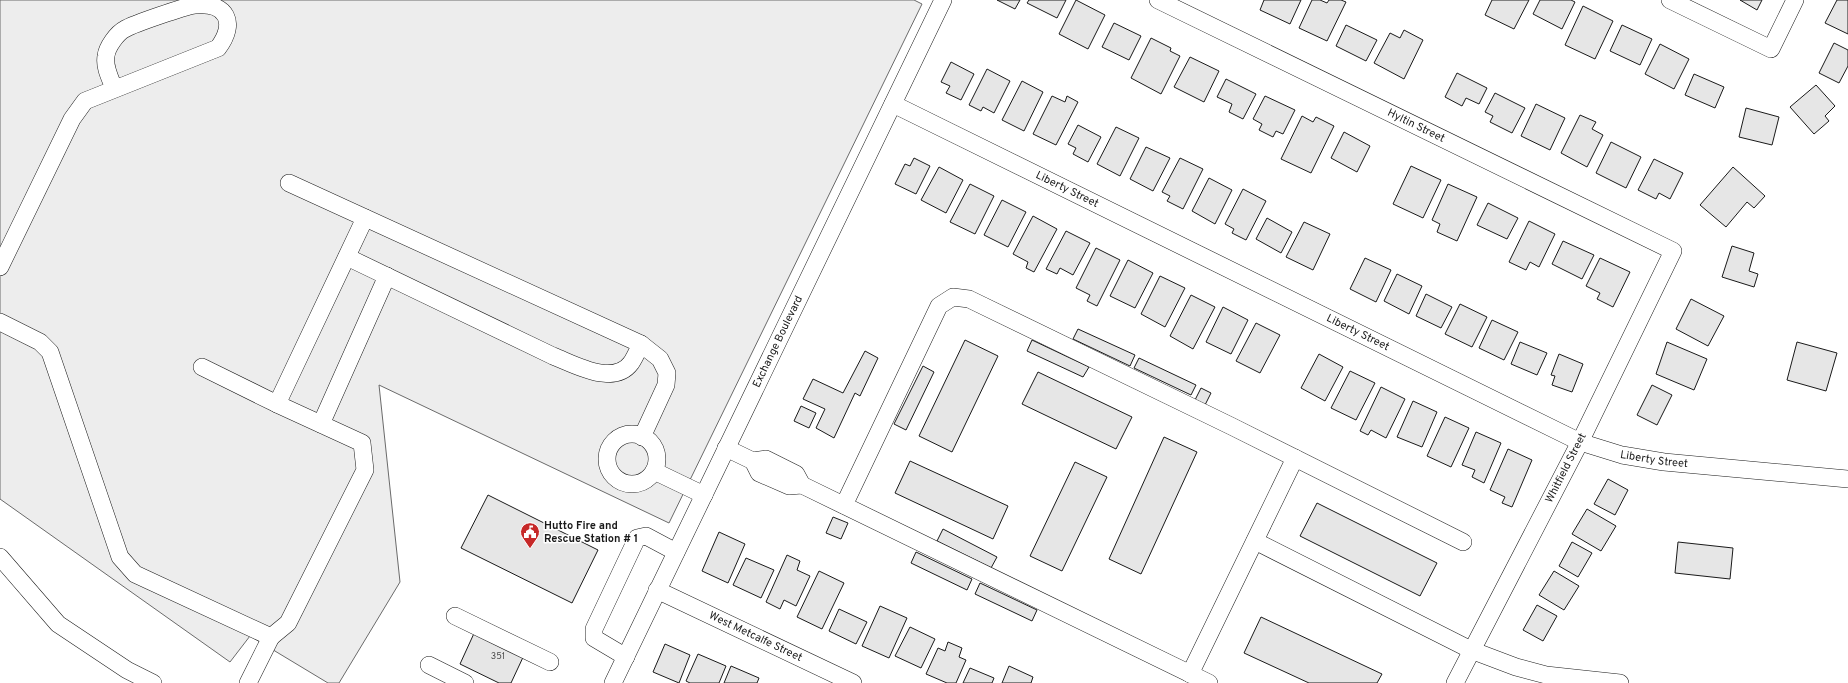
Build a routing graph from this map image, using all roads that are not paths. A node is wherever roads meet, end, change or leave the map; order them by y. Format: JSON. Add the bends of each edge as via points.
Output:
{"nodes":[{"id":1,"x":943,"y":0,"type":"edge"},
{"id":2,"x":1158,"y":0,"type":"edge"},
{"id":3,"x":1670,"y":0,"type":"edge"},
{"id":4,"x":1795,"y":0,"type":"edge"},
{"id":5,"x":114,"y":88,"type":"junction"},
{"id":6,"x":893,"y":104,"type":"junction"},
{"id":7,"x":289,"y":183,"type":"dead end"},
{"id":8,"x":365,"y":218,"type":"junction"},
{"id":9,"x":1673,"y":251,"type":"joint"},
{"id":10,"x":347,"y":257,"type":"junction"},
{"id":11,"x":0,"y":267,"type":"edge"},
{"id":12,"x":387,"y":276,"type":"junction"},
{"id":13,"x":0,"y":322,"type":"edge"},
{"id":14,"x":641,"y":344,"type":"junction"},
{"id":15,"x":202,"y":367,"type":"dead end"},
{"id":16,"x":277,"y":404,"type":"junction"},
{"id":17,"x":321,"y":424,"type":"junction"},
{"id":18,"x":642,"y":437,"type":"junction"},
{"id":19,"x":1580,"y":442,"type":"junction"},
{"id":20,"x":726,"y":448,"type":"junction"},
{"id":21,"x":1295,"y":458,"type":"junction"},
{"id":22,"x":654,"y":471,"type":"junction"},
{"id":23,"x":1848,"y":479,"type":"edge"},
{"id":24,"x":704,"y":495,"type":"junction"},
{"id":25,"x":844,"y":505,"type":"junction"},
{"id":26,"x":1255,"y":541,"type":"junction"},
{"id":27,"x":1463,"y":542,"type":"dead end"},
{"id":28,"x":676,"y":552,"type":"junction"},
{"id":29,"x":0,"y":556,"type":"edge"},
{"id":30,"x":657,"y":590,"type":"junction"},
{"id":31,"x":455,"y":616,"type":"dead end"},
{"id":32,"x":271,"y":636,"type":"junction"},
{"id":33,"x":1471,"y":650,"type":"junction"},
{"id":34,"x":626,"y":657,"type":"junction"},
{"id":35,"x":550,"y":662,"type":"dead end"},
{"id":36,"x":429,"y":665,"type":"dead end"},
{"id":37,"x":1190,"y":674,"type":"junction"},
{"id":38,"x":153,"y":683,"type":"edge"},
{"id":39,"x":248,"y":683,"type":"edge"},
{"id":40,"x":465,"y":683,"type":"edge"},
{"id":41,"x":613,"y":683,"type":"edge"},
{"id":42,"x":853,"y":683,"type":"edge"},
{"id":43,"x":1209,"y":683,"type":"edge"},
{"id":44,"x":1455,"y":683,"type":"edge"},
{"id":45,"x":1620,"y":683,"type":"edge"}],
"edges":[{"from":1,"to":6,"type":"street","name":"Exchange Boulevard"},
{"from":2,"to":9,"type":"street","name":"Hyltin Street"},
{"from":3,"to":4,"type":"street","via":[[1771,49]]},
{"from":5,"to":5,"type":"street","via":[[218,48],[227,37],[230,25],[224,13],[210,6],[194,5],[124,29],[106,55],[106,70]]},
{"from":5,"to":11,"type":"street","via":[[85,101],[72,119]]},
{"from":6,"to":19,"type":"street","name":"Liberty Street"},
{"from":6,"to":20,"type":"street","name":"Exchange Boulevard"},
{"from":7,"to":8,"type":"street"},
{"from":8,"to":10,"type":"street"},
{"from":8,"to":14,"type":"street"},
{"from":9,"to":19,"type":"street","name":"Whitfield Street"},
{"from":10,"to":12,"type":"street"},
{"from":10,"to":16,"type":"street"},
{"from":12,"to":14,"type":"street","via":[[553,356],[587,369],[608,374],[622,371],[630,364]]},
{"from":12,"to":17,"type":"street"},
{"from":13,"to":32,"type":"street","via":[[40,342],[50,352],[120,557],[135,574]]},
{"from":14,"to":18,"type":"street","via":[[660,359],[667,372],[666,385]]},
{"from":15,"to":16,"type":"street"},
{"from":16,"to":17,"type":"street"},
{"from":17,"to":32,"type":"street","via":[[362,443],[364,470],[288,623]]},
{"from":18,"to":22,"type":"street","via":[[649,441],[657,455]]},
{"from":18,"to":22,"type":"street","via":[[634,435],[618,439],[609,452],[609,467],[619,480],[630,484],[642,482]]},
{"from":19,"to":23,"type":"street","name":"Liberty Street","via":[[1622,455],[1664,462]]},
{"from":19,"to":33,"type":"street","name":"Whitfield Street"},
{"from":20,"to":24,"type":"street","name":"Exchange Boulevard"},
{"from":20,"to":25,"type":"street","via":[[753,461],[766,459],[796,474],[802,485]]},
{"from":21,"to":25,"type":"street","via":[[969,299],[953,297],[939,306]]},
{"from":21,"to":26,"type":"street"},
{"from":21,"to":27,"type":"street"},
{"from":22,"to":24,"type":"street"},
{"from":24,"to":28,"type":"street","name":"Exchange Boulevard"},
{"from":25,"to":37,"type":"street"},
{"from":26,"to":33,"type":"street"},
{"from":26,"to":37,"type":"street"},
{"from":28,"to":30,"type":"street","name":"Exchange Boulevard"},
{"from":28,"to":34,"type":"street","via":[[646,536],[637,538],[594,629],[594,638]]},
{"from":29,"to":38,"type":"street","via":[[58,624],[127,670]]},
{"from":30,"to":34,"type":"street","name":"Exchange Boulevard"},
{"from":30,"to":42,"type":"street","name":"West Metcalfe Street"},
{"from":31,"to":35,"type":"street"},
{"from":32,"to":39,"type":"street"},
{"from":33,"to":44,"type":"street","name":"Whitfield Street"},
{"from":33,"to":45,"type":"street","via":[[1546,675]]},
{"from":34,"to":41,"type":"street","name":"Exchange Boulevard"},
{"from":36,"to":40,"type":"street"},
{"from":37,"to":43,"type":"street"}]}
